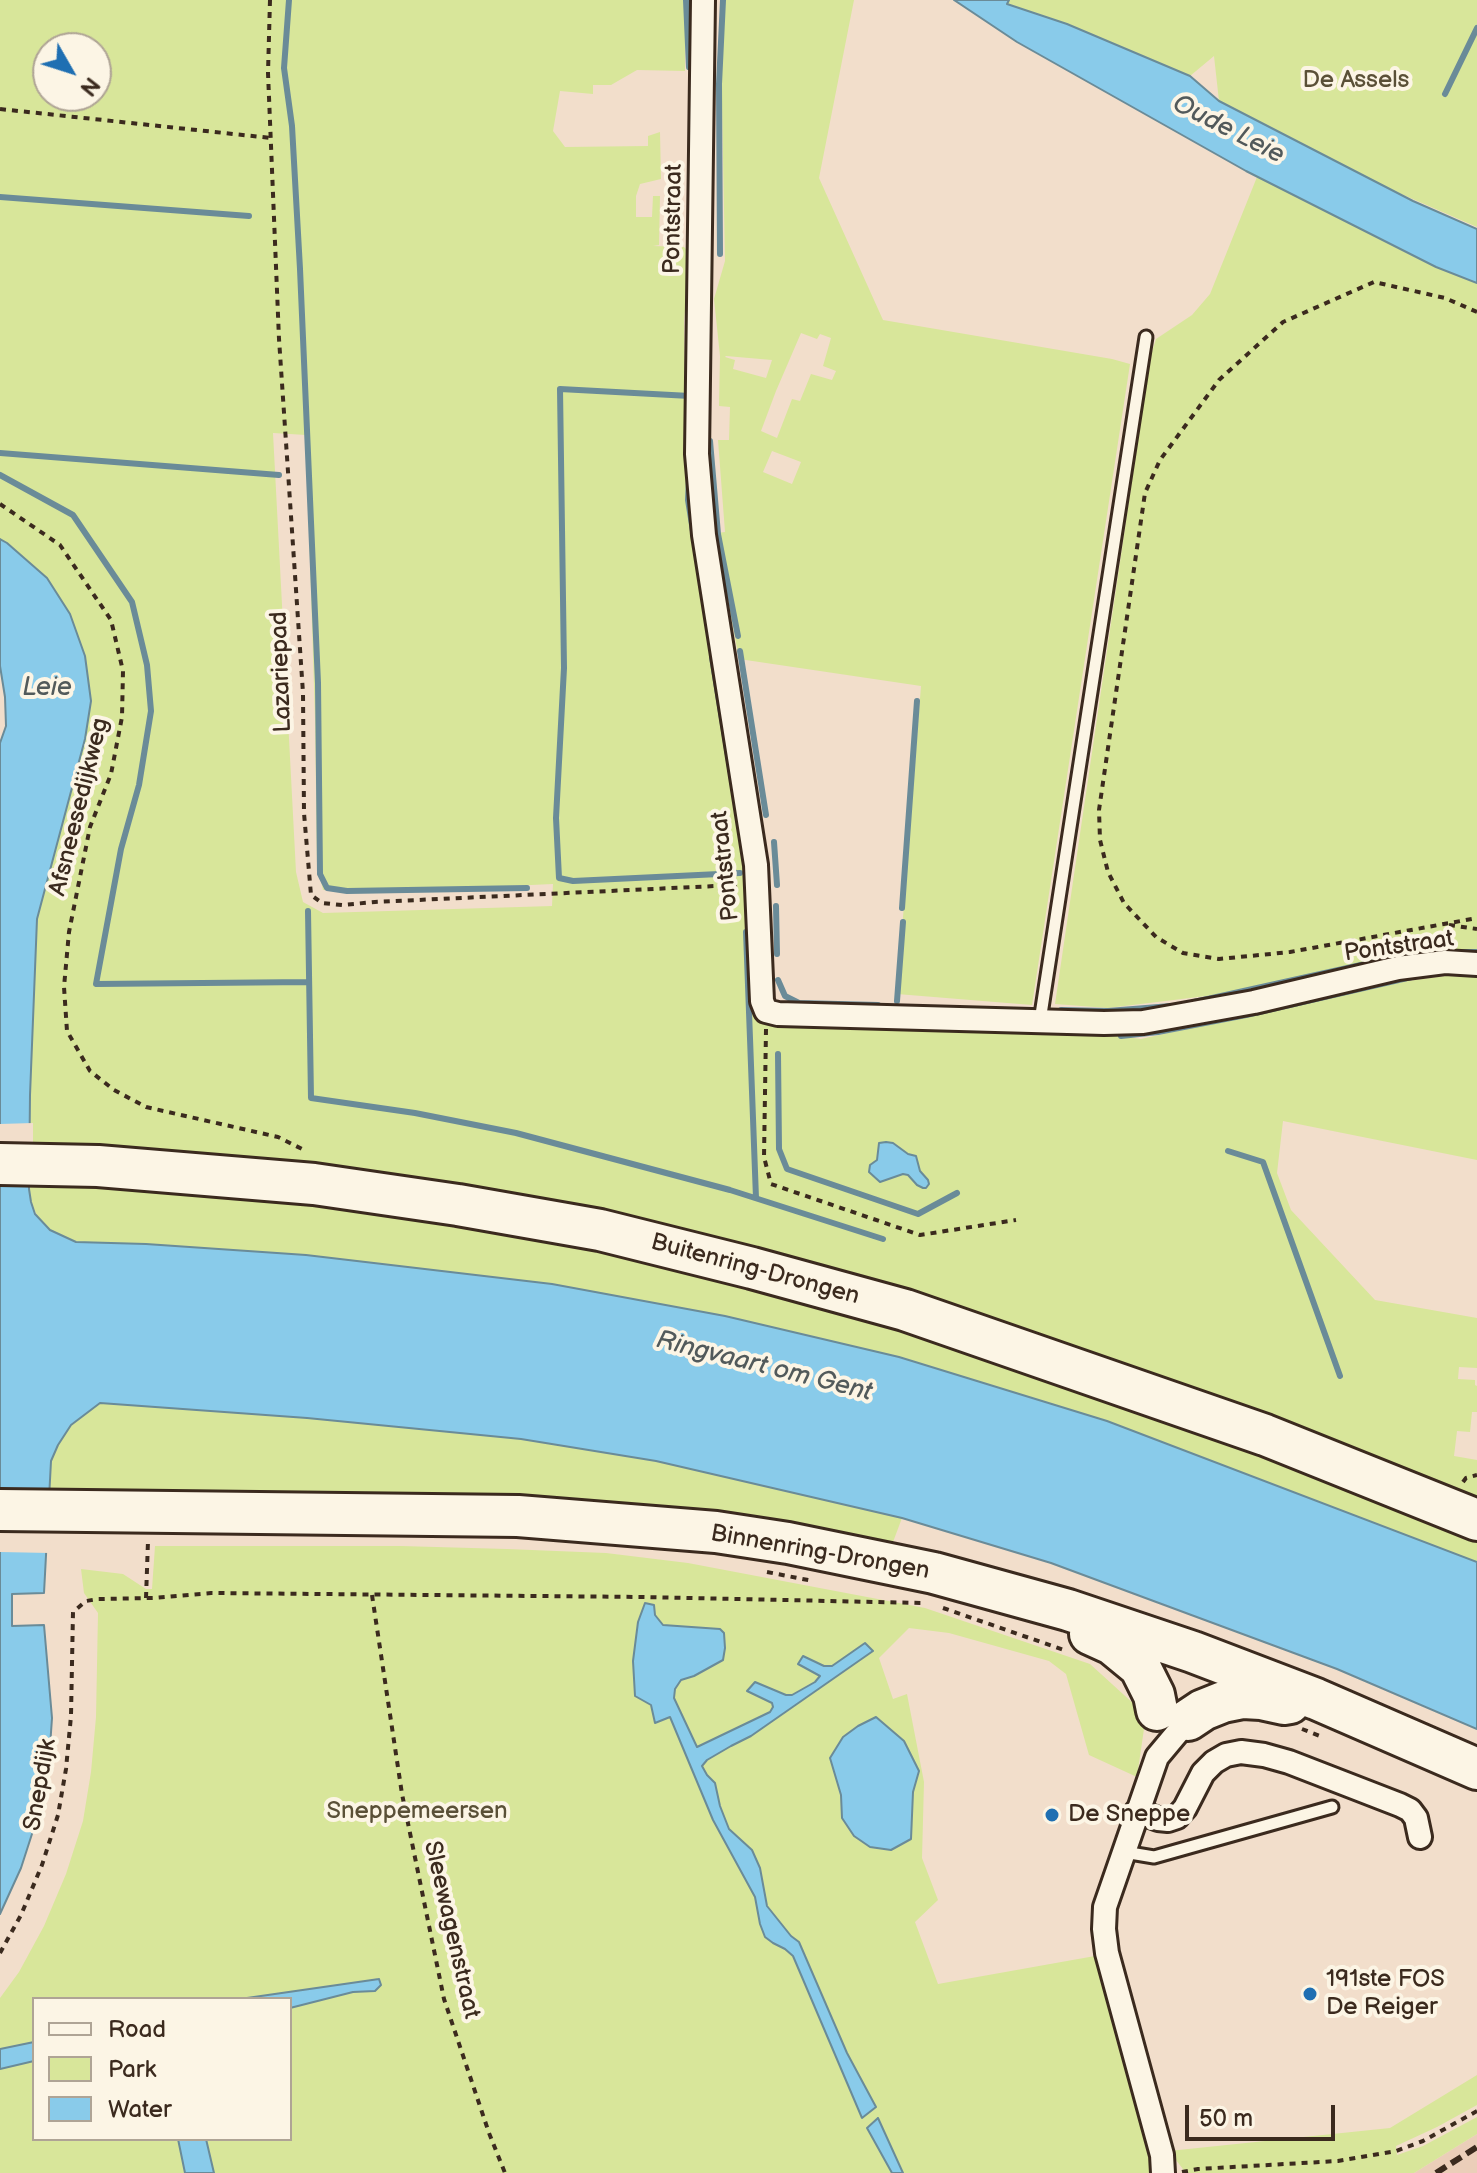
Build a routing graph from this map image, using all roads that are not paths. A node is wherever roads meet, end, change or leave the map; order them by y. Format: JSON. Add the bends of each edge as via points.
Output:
{"nodes":[{"id":1,"x":703,"y":0,"type":"edge"},
{"id":2,"x":1146,"y":337,"type":"dead end"},
{"id":3,"x":1477,"y":964,"type":"edge"},
{"id":4,"x":1040,"y":1021,"type":"junction"},
{"id":5,"x":0,"y":1164,"type":"edge"},
{"id":6,"x":0,"y":1510,"type":"edge"},
{"id":7,"x":1477,"y":1520,"type":"edge"},
{"id":8,"x":1068,"y":1610,"type":"junction"},
{"id":9,"x":1305,"y":1712,"type":"junction"},
{"id":10,"x":1172,"y":1715,"type":"junction"},
{"id":11,"x":1477,"y":1769,"type":"edge"},
{"id":12,"x":1332,"y":1807,"type":"dead end"},
{"id":13,"x":1137,"y":1811,"type":"junction"},
{"id":14,"x":1420,"y":1837,"type":"dead end"},
{"id":15,"x":1123,"y":1852,"type":"junction"},
{"id":16,"x":1163,"y":2173,"type":"edge"}],
"edges":[{"from":1,"to":4,"type":"street","name":"Pontstraat","via":[[697,454],[704,535],[756,865],[762,1001],[766,1011],[778,1014]]},
{"from":2,"to":4,"type":"lane"},
{"from":3,"to":4,"type":"street","name":"Pontstraat","via":[[1398,968],[1143,1022]]},
{"from":5,"to":7,"type":"highway","name":"Buitenring-Drongen","via":[[98,1166],[314,1184],[600,1230],[905,1310],[1265,1435]]},
{"from":6,"to":8,"type":"highway","name":"Binnenring-Drongen","via":[[138,1526],[518,1516],[701,1530],[934,1573]]},
{"from":8,"to":9,"type":"highway","name":"Binnenring-Drongen","via":[[1193,1652]]},
{"from":8,"to":10,"type":"highway","via":[[1089,1633],[1140,1667]]},
{"from":9,"to":10,"type":"highway","via":[[1261,1699]]},
{"from":9,"to":11,"type":"highway","name":"Binnenring-Drongen"},
{"from":10,"to":13,"type":"street"},
{"from":12,"to":15,"type":"lane","via":[[1154,1857]]},
{"from":13,"to":14,"type":"street","via":[[1158,1819],[1177,1817],[1203,1773],[1226,1755],[1241,1752],[1289,1762],[1400,1805],[1416,1818]]},
{"from":13,"to":15,"type":"street"},
{"from":15,"to":16,"type":"street","via":[[1105,1907],[1104,1929]]}]}
